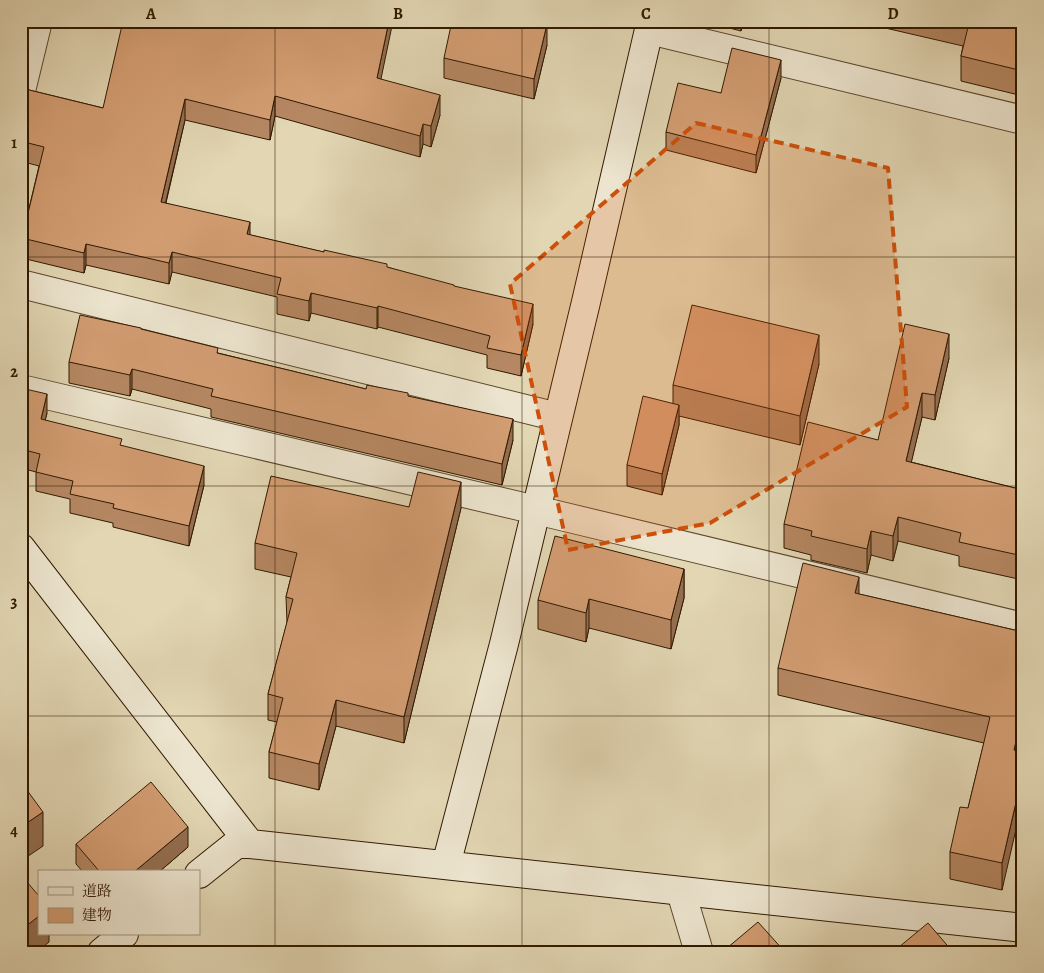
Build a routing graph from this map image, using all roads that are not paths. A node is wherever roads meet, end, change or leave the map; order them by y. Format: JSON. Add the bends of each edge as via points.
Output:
{"nodes":[{"id":1,"x":38,"y":21,"type":"edge"},
{"id":2,"x":650,"y":26,"type":"edge"},
{"id":3,"x":21,"y":91,"type":"edge"},
{"id":4,"x":1023,"y":120,"type":"edge"},
{"id":5,"x":21,"y":284,"type":"edge"},
{"id":6,"x":21,"y":389,"type":"edge"},
{"id":7,"x":558,"y":417,"type":"junction"},
{"id":8,"x":536,"y":510,"type":"junction"},
{"id":9,"x":21,"y":548,"type":"edge"},
{"id":10,"x":1023,"y":627,"type":"edge"},
{"id":11,"x":250,"y":844,"type":"junction"},
{"id":12,"x":446,"y":865,"type":"junction"},
{"id":13,"x":200,"y":873,"type":"edge"},
{"id":14,"x":681,"y":892,"type":"junction"},
{"id":15,"x":1023,"y":928,"type":"edge"},
{"id":16,"x":122,"y":936,"type":"edge"},
{"id":17,"x":102,"y":952,"type":"edge"},
{"id":18,"x":699,"y":952,"type":"edge"}],
"edges":[{"from":1,"to":3,"type":"street"},
{"from":2,"to":4,"type":"street"},
{"from":2,"to":7,"type":"street"},
{"from":5,"to":7,"type":"street"},
{"from":6,"to":8,"type":"street"},
{"from":7,"to":8,"type":"street"},
{"from":8,"to":10,"type":"street"},
{"from":8,"to":12,"type":"street"},
{"from":9,"to":11,"type":"street"},
{"from":11,"to":12,"type":"street"},
{"from":11,"to":13,"type":"street","via":[[234,846]]},
{"from":12,"to":14,"type":"street"},
{"from":14,"to":15,"type":"street"},
{"from":14,"to":18,"type":"street"},
{"from":16,"to":17,"type":"street"}]}
